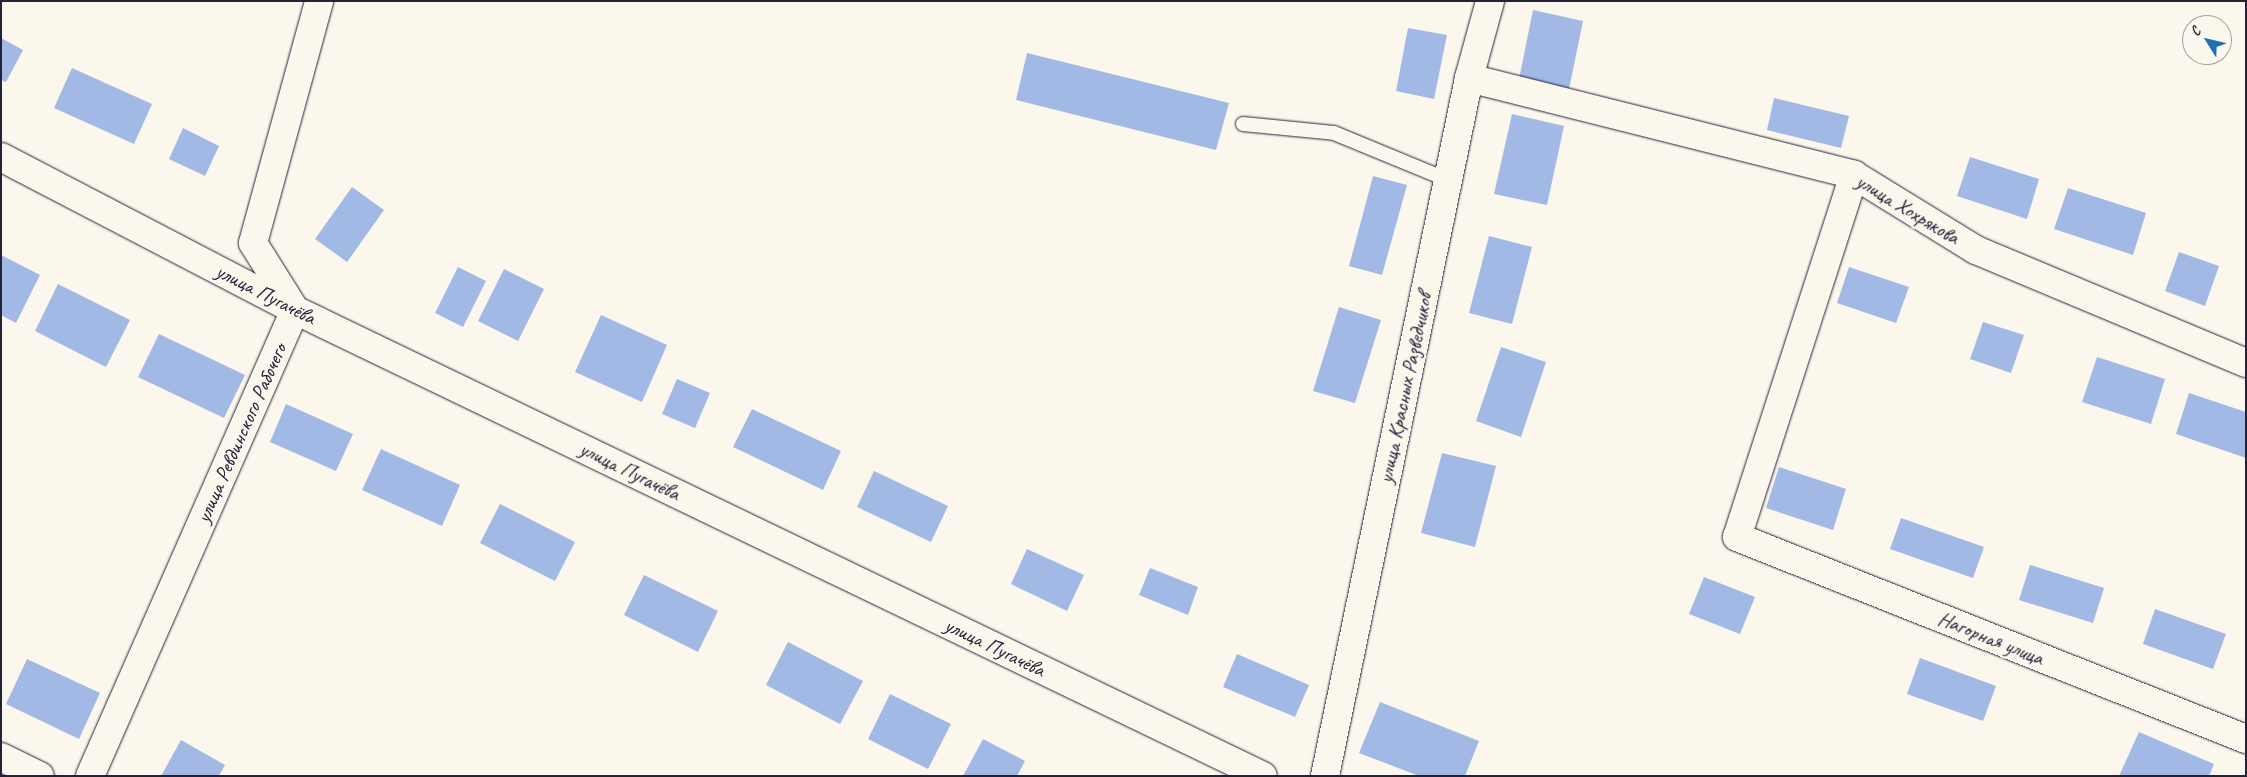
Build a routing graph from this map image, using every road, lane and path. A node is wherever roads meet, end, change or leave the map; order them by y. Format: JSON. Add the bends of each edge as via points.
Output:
{"nodes":[{"id":1,"x":319,"y":1,"type":"edge"},
{"id":2,"x":1490,"y":1,"type":"edge"},
{"id":3,"x":1468,"y":78,"type":"junction"},
{"id":4,"x":1243,"y":124,"type":"dead end"},
{"id":5,"x":1,"y":158,"type":"edge"},
{"id":6,"x":1854,"y":175,"type":"junction"},
{"id":7,"x":1448,"y":180,"type":"junction"},
{"id":8,"x":296,"y":310,"type":"junction"},
{"id":9,"x":2246,"y":363,"type":"edge"},
{"id":10,"x":2246,"y":739,"type":"edge"},
{"id":11,"x":1,"y":757,"type":"edge"},
{"id":12,"x":40,"y":776,"type":"edge"},
{"id":13,"x":90,"y":776,"type":"edge"},
{"id":14,"x":1263,"y":776,"type":"edge"},
{"id":15,"x":1325,"y":776,"type":"edge"}],
"edges":[{"from":1,"to":8,"type":"street","via":[[253,244]]},
{"from":2,"to":3,"type":"street","name":"улица Красных Разведчиков"},
{"from":3,"to":6,"type":"street","name":"улица Хохрякова"},
{"from":3,"to":7,"type":"street","name":"улица Красных Разведчиков"},
{"from":4,"to":7,"type":"lane","via":[[1334,133]]},
{"from":5,"to":8,"type":"street","name":"улица Пугачёва"},
{"from":6,"to":9,"type":"street","name":"улица Хохрякова","via":[[1976,250]]},
{"from":6,"to":10,"type":"street","name":"Нагорная улица","via":[[1737,537]]},
{"from":7,"to":15,"type":"street","name":"улица Красных Разведчиков"},
{"from":8,"to":13,"type":"street","name":"улица Ревдинского Рабочего"},
{"from":8,"to":14,"type":"street","name":"улица Пугачёва"},
{"from":11,"to":12,"type":"street"}]}
